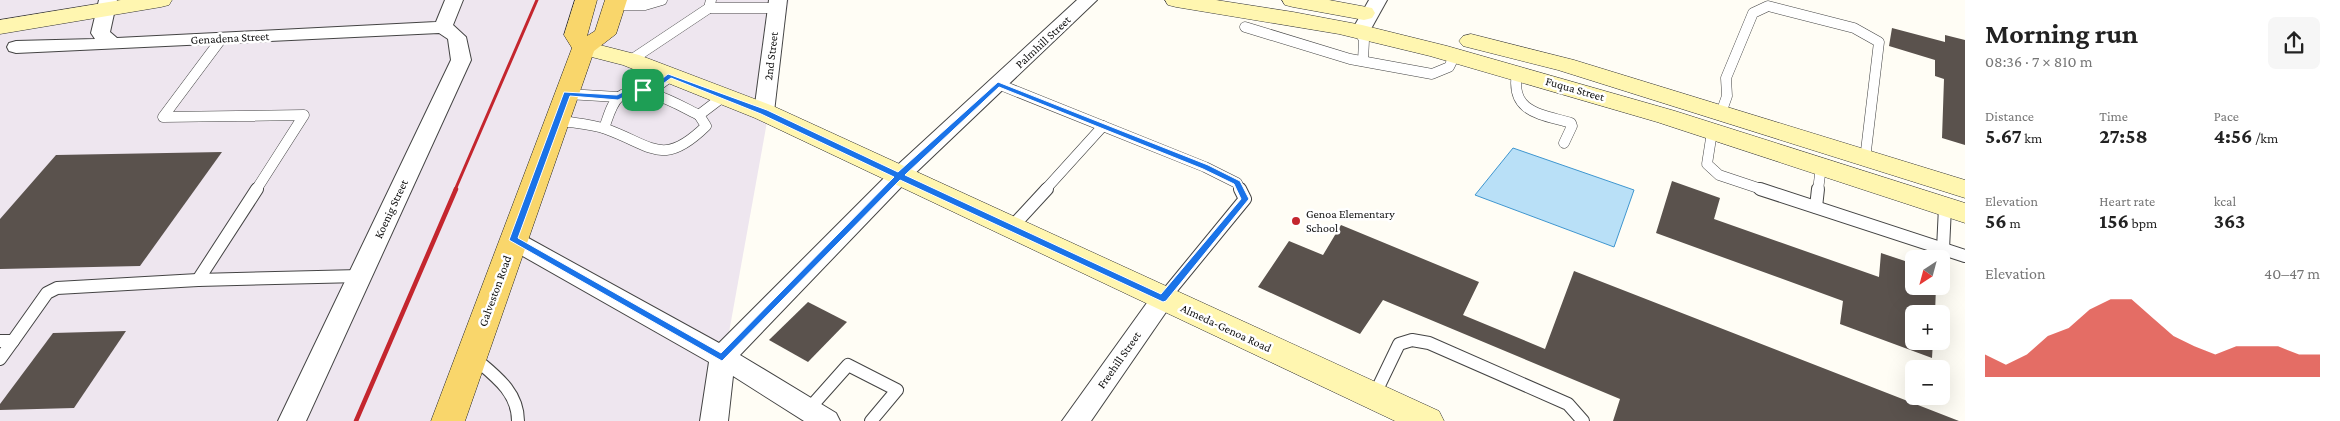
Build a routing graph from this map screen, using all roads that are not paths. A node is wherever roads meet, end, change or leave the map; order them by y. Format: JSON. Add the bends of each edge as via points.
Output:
{"nodes":[{"id":1,"x":161,"y":0,"type":"edge"},
{"id":2,"x":454,"y":0,"type":"edge"},
{"id":3,"x":586,"y":0,"type":"edge"},
{"id":4,"x":662,"y":0,"type":"edge"},
{"id":5,"x":1088,"y":0,"type":"edge"},
{"id":6,"x":1176,"y":0,"type":"edge"},
{"id":7,"x":1292,"y":0,"type":"edge"},
{"id":8,"x":102,"y":3,"type":"edge"},
{"id":9,"x":615,"y":3,"type":"edge"},
{"id":10,"x":710,"y":4,"type":"edge"},
{"id":11,"x":777,"y":4,"type":"edge"},
{"id":12,"x":1369,"y":15,"type":"edge"},
{"id":13,"x":0,"y":16,"type":"edge"},
{"id":14,"x":0,"y":27,"type":"edge"},
{"id":15,"x":443,"y":27,"type":"junction"},
{"id":16,"x":1245,"y":27,"type":"dead end"},
{"id":17,"x":222,"y":38,"type":"junction"},
{"id":18,"x":112,"y":44,"type":"junction"},
{"id":19,"x":16,"y":47,"type":"dead end"},
{"id":20,"x":584,"y":48,"type":"junction"},
{"id":21,"x":1455,"y":55,"type":"junction"},
{"id":22,"x":632,"y":60,"type":"junction"},
{"id":23,"x":1364,"y":62,"type":"junction"},
{"id":24,"x":1517,"y":73,"type":"junction"},
{"id":25,"x":671,"y":76,"type":"junction"},
{"id":26,"x":998,"y":84,"type":"junction"},
{"id":27,"x":648,"y":93,"type":"junction"},
{"id":28,"x":567,"y":94,"type":"junction"},
{"id":29,"x":724,"y":96,"type":"junction"},
{"id":30,"x":1634,"y":97,"type":"junction"},
{"id":31,"x":618,"y":98,"type":"junction"},
{"id":32,"x":764,"y":112,"type":"junction"},
{"id":33,"x":699,"y":116,"type":"junction"},
{"id":34,"x":557,"y":120,"type":"junction"},
{"id":35,"x":1716,"y":122,"type":"junction"},
{"id":36,"x":1103,"y":126,"type":"junction"},
{"id":37,"x":604,"y":128,"type":"junction"},
{"id":38,"x":1564,"y":143,"type":"dead end"},
{"id":39,"x":1865,"y":158,"type":"junction"},
{"id":40,"x":1821,"y":167,"type":"junction"},
{"id":41,"x":899,"y":176,"type":"junction"},
{"id":42,"x":1965,"y":189,"type":"edge"},
{"id":43,"x":1816,"y":207,"type":"junction"},
{"id":44,"x":1955,"y":210,"type":"edge"},
{"id":45,"x":1011,"y":228,"type":"junction"},
{"id":46,"x":514,"y":240,"type":"junction"},
{"id":47,"x":1943,"y":249,"type":"junction"},
{"id":48,"x":1965,"y":256,"type":"edge"},
{"id":49,"x":360,"y":276,"type":"junction"},
{"id":50,"x":198,"y":280,"type":"junction"},
{"id":51,"x":1163,"y":299,"type":"junction"},
{"id":52,"x":6,"y":341,"type":"edge"},
{"id":53,"x":472,"y":356,"type":"junction"},
{"id":54,"x":722,"y":358,"type":"junction"},
{"id":55,"x":0,"y":359,"type":"edge"},
{"id":56,"x":1374,"y":396,"type":"junction"},
{"id":57,"x":817,"y":415,"type":"edge"},
{"id":58,"x":292,"y":421,"type":"edge"},
{"id":59,"x":448,"y":421,"type":"edge"},
{"id":60,"x":518,"y":421,"type":"edge"},
{"id":61,"x":714,"y":421,"type":"edge"},
{"id":62,"x":871,"y":421,"type":"edge"},
{"id":63,"x":1076,"y":421,"type":"edge"},
{"id":64,"x":1427,"y":421,"type":"edge"},
{"id":65,"x":1582,"y":421,"type":"edge"}],
"edges":[{"from":1,"to":8,"type":"main road"},
{"from":2,"to":15,"type":"street"},
{"from":3,"to":20,"type":"main road","via":[[575,35]]},
{"from":4,"to":9,"type":"lane","via":[[645,5]]},
{"from":5,"to":26,"type":"street","name":"Palmhill Street"},
{"from":6,"to":12,"type":"main road","name":"Fuqua Street"},
{"from":7,"to":12,"type":"main road","name":"Fuqua Street"},
{"from":8,"to":13,"type":"main road"},
{"from":8,"to":14,"type":"main road"},
{"from":8,"to":18,"type":"street","via":[[100,33]]},
{"from":9,"to":20,"type":"main road","via":[[605,34]]},
{"from":10,"to":11,"type":"lane"},
{"from":10,"to":22,"type":"lane"},
{"from":11,"to":32,"type":"street","name":"2nd Street"},
{"from":12,"to":21,"type":"main road","name":"Fuqua Street"},
{"from":12,"to":23,"type":"lane"},
{"from":12,"to":30,"type":"main road","name":"Fuqua Street","via":[[1566,65]]},
{"from":15,"to":17,"type":"street","name":"Genadena Street"},
{"from":15,"to":49,"type":"street","name":"Koenig Street","via":[[457,37],[461,60]]},
{"from":16,"to":23,"type":"lane"},
{"from":17,"to":18,"type":"street","name":"Genadena Street"},
{"from":17,"to":50,"type":"lane","via":[[162,117],[304,115]]},
{"from":18,"to":19,"type":"street","name":"Genadena Street"},
{"from":20,"to":22,"type":"main road","name":"Almeda-Genoa Road"},
{"from":20,"to":28,"type":"main road","name":"Galveston Road"},
{"from":21,"to":23,"type":"lane","via":[[1449,67],[1432,74]]},
{"from":21,"to":24,"type":"main road","name":"Fuqua Street"},
{"from":22,"to":25,"type":"main road","name":"Almeda-Genoa Road"},
{"from":24,"to":30,"type":"main road","name":"Fuqua Street"},
{"from":24,"to":38,"type":"lane","via":[[1516,94],[1521,104],[1571,123]]},
{"from":25,"to":27,"type":"lane"},
{"from":25,"to":29,"type":"main road","name":"Almeda-Genoa Road"},
{"from":26,"to":36,"type":"lane"},
{"from":26,"to":41,"type":"street","name":"Palmhill Street"},
{"from":27,"to":31,"type":"lane","via":[[633,90]]},
{"from":27,"to":33,"type":"lane"},
{"from":28,"to":31,"type":"lane"},
{"from":28,"to":34,"type":"main road","name":"Galveston Road"},
{"from":29,"to":32,"type":"main road","name":"Almeda-Genoa Road"},
{"from":29,"to":33,"type":"lane"},
{"from":30,"to":35,"type":"main road","name":"Fuqua Street"},
{"from":31,"to":37,"type":"lane"},
{"from":32,"to":41,"type":"main road","name":"Almeda-Genoa Road"},
{"from":33,"to":37,"type":"lane","via":[[706,126],[682,146],[660,151]]},
{"from":34,"to":37,"type":"lane"},
{"from":34,"to":46,"type":"main road","name":"Galveston Road"},
{"from":35,"to":39,"type":"main road","name":"Fuqua Street"},
{"from":35,"to":39,"type":"lane","via":[[1729,88],[1726,78],[1752,13],[1768,6],[1854,28],[1879,42]]},
{"from":35,"to":40,"type":"main road","name":"Fuqua Street"},
{"from":35,"to":43,"type":"lane","via":[[1707,164],[1719,175]]},
{"from":36,"to":45,"type":"lane"},
{"from":36,"to":51,"type":"lane","via":[[1206,167],[1237,183],[1245,199]]},
{"from":39,"to":42,"type":"main road","name":"Fuqua Street"},
{"from":40,"to":43,"type":"lane"},
{"from":40,"to":44,"type":"main road","name":"Fuqua Street"},
{"from":41,"to":45,"type":"main road","name":"Almeda-Genoa Road"},
{"from":41,"to":54,"type":"street","name":"Palmhill Street"},
{"from":43,"to":47,"type":"lane"},
{"from":44,"to":47,"type":"lane"},
{"from":45,"to":51,"type":"main road","name":"Almeda-Genoa Road"},
{"from":46,"to":53,"type":"main road","name":"Galveston Road"},
{"from":46,"to":54,"type":"street"},
{"from":47,"to":48,"type":"lane"},
{"from":49,"to":50,"type":"lane"},
{"from":49,"to":58,"type":"street","name":"Koenig Street"},
{"from":50,"to":52,"type":"lane","via":[[56,288],[47,293]]},
{"from":51,"to":56,"type":"main road","name":"Almeda-Genoa Road"},
{"from":51,"to":63,"type":"street","name":"Freehill Street"},
{"from":52,"to":55,"type":"lane"},
{"from":53,"to":59,"type":"main road","name":"Galveston Road"},
{"from":53,"to":60,"type":"lane","via":[[502,383],[515,400]]},
{"from":54,"to":57,"type":"street"},
{"from":54,"to":61,"type":"street"},
{"from":56,"to":64,"type":"main road","name":"Almeda-Genoa Road"},
{"from":56,"to":65,"type":"lane","via":[[1399,344],[1412,340],[1429,343],[1568,404]]},
{"from":57,"to":62,"type":"lane","via":[[848,365],[897,390]]}]}
